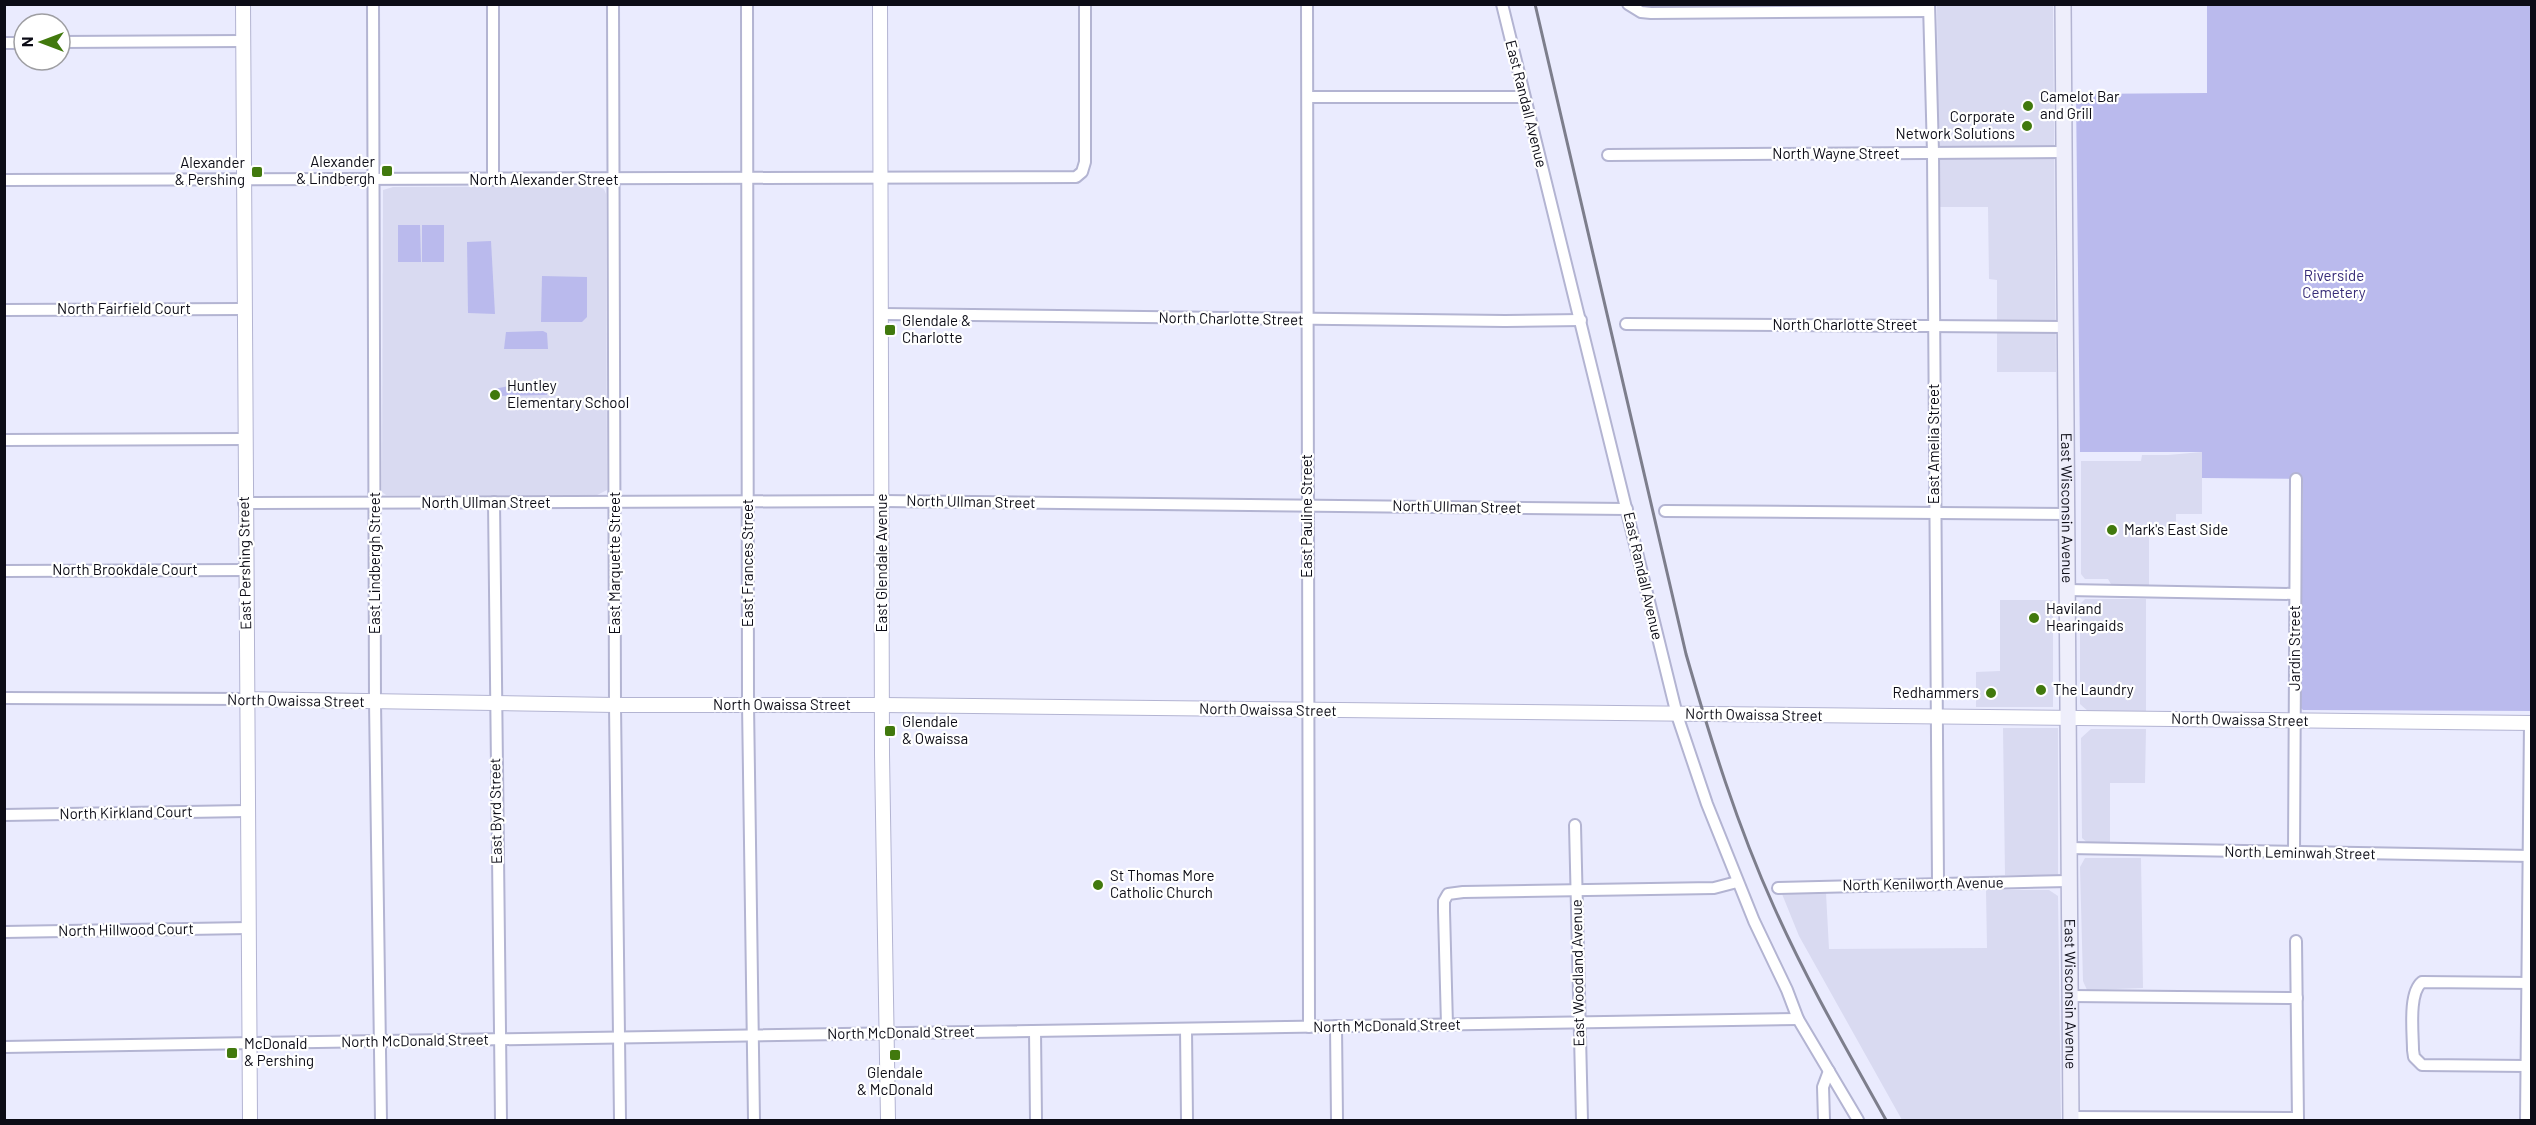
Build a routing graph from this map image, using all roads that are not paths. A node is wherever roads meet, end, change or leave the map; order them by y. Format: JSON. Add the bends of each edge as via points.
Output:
{"nodes":[{"id":1,"x":243,"y":4,"type":"edge"},
{"id":2,"x":373,"y":4,"type":"edge"},
{"id":3,"x":493,"y":4,"type":"edge"},
{"id":4,"x":613,"y":4,"type":"edge"},
{"id":5,"x":747,"y":4,"type":"edge"},
{"id":6,"x":880,"y":4,"type":"edge"},
{"id":7,"x":1085,"y":4,"type":"edge"},
{"id":8,"x":1307,"y":4,"type":"edge"},
{"id":9,"x":1502,"y":4,"type":"edge"},
{"id":10,"x":1628,"y":4,"type":"edge"},
{"id":11,"x":2063,"y":4,"type":"edge"},
{"id":12,"x":1750,"y":8,"type":"edge"},
{"id":13,"x":1929,"y":8,"type":"edge"},
{"id":14,"x":243,"y":41,"type":"junction"},
{"id":15,"x":72,"y":42,"type":"edge"},
{"id":16,"x":1308,"y":97,"type":"junction"},
{"id":17,"x":1524,"y":97,"type":"junction"},
{"id":18,"x":2064,"y":152,"type":"junction"},
{"id":19,"x":1933,"y":153,"type":"junction"},
{"id":20,"x":1608,"y":155,"type":"dead end"},
{"id":21,"x":881,"y":177,"type":"junction"},
{"id":22,"x":747,"y":178,"type":"junction"},
{"id":23,"x":613,"y":179,"type":"junction"},
{"id":24,"x":4,"y":180,"type":"edge"},
{"id":25,"x":243,"y":180,"type":"junction"},
{"id":26,"x":373,"y":180,"type":"junction"},
{"id":27,"x":493,"y":180,"type":"junction"},
{"id":28,"x":243,"y":309,"type":"junction"},
{"id":29,"x":4,"y":310,"type":"edge"},
{"id":30,"x":881,"y":314,"type":"junction"},
{"id":31,"x":1307,"y":320,"type":"junction"},
{"id":32,"x":1581,"y":320,"type":"junction"},
{"id":33,"x":1626,"y":324,"type":"dead end"},
{"id":34,"x":1934,"y":325,"type":"junction"},
{"id":35,"x":2065,"y":327,"type":"junction"},
{"id":36,"x":245,"y":439,"type":"junction"},
{"id":37,"x":4,"y":440,"type":"edge"},
{"id":38,"x":2296,"y":479,"type":"dead end"},
{"id":39,"x":748,"y":501,"type":"junction"},
{"id":40,"x":882,"y":501,"type":"junction"},
{"id":41,"x":494,"y":502,"type":"junction"},
{"id":42,"x":244,"y":503,"type":"junction"},
{"id":43,"x":374,"y":503,"type":"junction"},
{"id":44,"x":615,"y":503,"type":"junction"},
{"id":45,"x":1307,"y":507,"type":"junction"},
{"id":46,"x":1627,"y":509,"type":"junction"},
{"id":47,"x":1665,"y":511,"type":"dead end"},
{"id":48,"x":1935,"y":514,"type":"junction"},
{"id":49,"x":2067,"y":514,"type":"junction"},
{"id":50,"x":246,"y":570,"type":"junction"},
{"id":51,"x":4,"y":571,"type":"edge"},
{"id":52,"x":2067,"y":590,"type":"junction"},
{"id":53,"x":2295,"y":594,"type":"junction"},
{"id":54,"x":4,"y":698,"type":"edge"},
{"id":55,"x":246,"y":699,"type":"junction"},
{"id":56,"x":375,"y":702,"type":"junction"},
{"id":57,"x":495,"y":704,"type":"junction"},
{"id":58,"x":748,"y":704,"type":"junction"},
{"id":59,"x":615,"y":705,"type":"junction"},
{"id":60,"x":883,"y":705,"type":"junction"},
{"id":61,"x":1307,"y":710,"type":"junction"},
{"id":62,"x":1677,"y":715,"type":"junction"},
{"id":63,"x":1936,"y":718,"type":"junction"},
{"id":64,"x":2067,"y":718,"type":"junction"},
{"id":65,"x":2295,"y":721,"type":"junction"},
{"id":66,"x":2531,"y":723,"type":"edge"},
{"id":67,"x":247,"y":811,"type":"junction"},
{"id":68,"x":4,"y":815,"type":"edge"},
{"id":69,"x":1575,"y":825,"type":"dead end"},
{"id":70,"x":2068,"y":848,"type":"junction"},
{"id":71,"x":2294,"y":853,"type":"junction"},
{"id":72,"x":2530,"y":856,"type":"edge"},
{"id":73,"x":2068,"y":881,"type":"junction"},
{"id":74,"x":1737,"y":882,"type":"junction"},
{"id":75,"x":1938,"y":884,"type":"junction"},
{"id":76,"x":1778,"y":888,"type":"dead end"},
{"id":77,"x":1576,"y":890,"type":"junction"},
{"id":78,"x":248,"y":928,"type":"junction"},
{"id":79,"x":4,"y":932,"type":"edge"},
{"id":80,"x":2296,"y":941,"type":"dead end"},
{"id":81,"x":2530,"y":983,"type":"edge"},
{"id":82,"x":2070,"y":996,"type":"junction"},
{"id":83,"x":2297,"y":998,"type":"junction"},
{"id":84,"x":1798,"y":1019,"type":"junction"},
{"id":85,"x":1579,"y":1022,"type":"junction"},
{"id":86,"x":1447,"y":1025,"type":"junction"},
{"id":87,"x":1336,"y":1026,"type":"junction"},
{"id":88,"x":1309,"y":1027,"type":"junction"},
{"id":89,"x":1186,"y":1029,"type":"junction"},
{"id":90,"x":1035,"y":1031,"type":"junction"},
{"id":91,"x":887,"y":1034,"type":"junction"},
{"id":92,"x":753,"y":1036,"type":"junction"},
{"id":93,"x":619,"y":1038,"type":"junction"},
{"id":94,"x":500,"y":1040,"type":"junction"},
{"id":95,"x":379,"y":1042,"type":"junction"},
{"id":96,"x":249,"y":1044,"type":"junction"},
{"id":97,"x":4,"y":1047,"type":"edge"},
{"id":98,"x":2528,"y":1066,"type":"junction"},
{"id":99,"x":1829,"y":1071,"type":"junction"},
{"id":100,"x":2071,"y":1119,"type":"edge"},
{"id":101,"x":2298,"y":1119,"type":"edge"},
{"id":102,"x":250,"y":1120,"type":"edge"},
{"id":103,"x":381,"y":1120,"type":"edge"},
{"id":104,"x":501,"y":1120,"type":"edge"},
{"id":105,"x":620,"y":1120,"type":"edge"},
{"id":106,"x":754,"y":1120,"type":"edge"},
{"id":107,"x":888,"y":1120,"type":"edge"},
{"id":108,"x":1036,"y":1120,"type":"edge"},
{"id":109,"x":1186,"y":1120,"type":"edge"},
{"id":110,"x":1336,"y":1120,"type":"edge"},
{"id":111,"x":1582,"y":1120,"type":"edge"},
{"id":112,"x":1824,"y":1120,"type":"edge"},
{"id":113,"x":1858,"y":1120,"type":"edge"},
{"id":114,"x":2526,"y":1120,"type":"edge"}],
"edges":[{"from":1,"to":14,"type":"street","name":"East Pershing Street"},
{"from":2,"to":26,"type":"street","name":"East Lindbergh Street"},
{"from":3,"to":27,"type":"street"},
{"from":4,"to":23,"type":"street","name":"East Marquette Street"},
{"from":5,"to":22,"type":"street","name":"East Frances Street"},
{"from":6,"to":21,"type":"street","name":"East Glendale Avenue"},
{"from":7,"to":21,"type":"street","name":"North Alexander Street","via":[[1082,172],[1076,177]]},
{"from":8,"to":16,"type":"street","name":"East Pauline Street"},
{"from":9,"to":17,"type":"street","name":"East Randall Avenue"},
{"from":10,"to":12,"type":"street","via":[[1641,12]]},
{"from":11,"to":18,"type":"main road","name":"East Wisconsin Avenue"},
{"from":12,"to":13,"type":"street"},
{"from":13,"to":19,"type":"street","name":"East Amelia Street"},
{"from":14,"to":15,"type":"street"},
{"from":14,"to":25,"type":"street","name":"East Pershing Street"},
{"from":16,"to":17,"type":"street"},
{"from":16,"to":31,"type":"street","name":"East Pauline Street"},
{"from":17,"to":32,"type":"street","name":"East Randall Avenue"},
{"from":18,"to":19,"type":"street","name":"North Wayne Street"},
{"from":18,"to":35,"type":"main road","name":"East Wisconsin Avenue"},
{"from":19,"to":20,"type":"street","name":"North Wayne Street"},
{"from":19,"to":34,"type":"street","name":"East Amelia Street"},
{"from":21,"to":22,"type":"street","name":"North Alexander Street"},
{"from":21,"to":30,"type":"street","name":"East Glendale Avenue"},
{"from":22,"to":23,"type":"street","name":"North Alexander Street"},
{"from":22,"to":39,"type":"street","name":"East Frances Street"},
{"from":23,"to":27,"type":"street","name":"North Alexander Street"},
{"from":23,"to":44,"type":"street","name":"East Marquette Street"},
{"from":24,"to":25,"type":"street","name":"North Alexander Street"},
{"from":25,"to":26,"type":"street","name":"North Alexander Street"},
{"from":25,"to":28,"type":"street","name":"East Pershing Street"},
{"from":26,"to":27,"type":"street","name":"North Alexander Street"},
{"from":26,"to":43,"type":"street","name":"East Lindbergh Street"},
{"from":28,"to":29,"type":"street","name":"North Fairfield Court"},
{"from":28,"to":36,"type":"street","name":"East Pershing Street"},
{"from":30,"to":31,"type":"street","name":"North Charlotte Street"},
{"from":30,"to":40,"type":"street","name":"East Glendale Avenue"},
{"from":31,"to":32,"type":"street","name":"North Charlotte Street"},
{"from":31,"to":45,"type":"street","name":"East Pauline Street"},
{"from":32,"to":46,"type":"street","name":"East Randall Avenue"},
{"from":33,"to":34,"type":"street","name":"North Charlotte Street"},
{"from":34,"to":35,"type":"street","name":"North Charlotte Street"},
{"from":34,"to":48,"type":"street","name":"East Amelia Street"},
{"from":35,"to":49,"type":"main road","name":"East Wisconsin Avenue"},
{"from":36,"to":37,"type":"street"},
{"from":36,"to":42,"type":"street","name":"East Pershing Street"},
{"from":38,"to":53,"type":"street","name":"Jardin Street"},
{"from":39,"to":40,"type":"street","name":"North Ullman Street"},
{"from":39,"to":44,"type":"street","name":"North Ullman Street"},
{"from":39,"to":58,"type":"street","name":"East Frances Street"},
{"from":40,"to":45,"type":"street","name":"North Ullman Street"},
{"from":40,"to":60,"type":"street","name":"East Glendale Avenue"},
{"from":41,"to":43,"type":"street","name":"North Ullman Street"},
{"from":41,"to":44,"type":"street","name":"North Ullman Street"},
{"from":41,"to":57,"type":"street","name":"East Byrd Street"},
{"from":42,"to":43,"type":"street","name":"North Ullman Street"},
{"from":42,"to":50,"type":"street","name":"East Pershing Street"},
{"from":43,"to":56,"type":"street","name":"East Lindbergh Street"},
{"from":44,"to":59,"type":"street","name":"East Marquette Street"},
{"from":45,"to":46,"type":"street","name":"North Ullman Street"},
{"from":45,"to":61,"type":"street","name":"East Pauline Street"},
{"from":46,"to":62,"type":"street","name":"East Randall Avenue"},
{"from":47,"to":48,"type":"street"},
{"from":48,"to":49,"type":"street"},
{"from":48,"to":63,"type":"street","name":"East Amelia Street"},
{"from":49,"to":52,"type":"main road","name":"East Wisconsin Avenue"},
{"from":50,"to":51,"type":"street","name":"North Brookdale Court"},
{"from":50,"to":55,"type":"street","name":"East Pershing Street"},
{"from":52,"to":53,"type":"street"},
{"from":52,"to":64,"type":"main road","name":"East Wisconsin Avenue"},
{"from":53,"to":65,"type":"street","name":"Jardin Street"},
{"from":54,"to":55,"type":"street","name":"North Owaissa Street"},
{"from":55,"to":56,"type":"street","name":"North Owaissa Street"},
{"from":55,"to":67,"type":"street","name":"East Pershing Street"},
{"from":56,"to":57,"type":"street","name":"North Owaissa Street"},
{"from":56,"to":95,"type":"street","name":"East Lindbergh Street"},
{"from":57,"to":59,"type":"street","name":"North Owaissa Street"},
{"from":57,"to":94,"type":"street","name":"East Byrd Street"},
{"from":58,"to":59,"type":"street","name":"North Owaissa Street"},
{"from":58,"to":60,"type":"street","name":"North Owaissa Street"},
{"from":58,"to":92,"type":"street","name":"East Frances Street"},
{"from":59,"to":93,"type":"street","name":"East Marquette Street"},
{"from":60,"to":61,"type":"street","name":"North Owaissa Street"},
{"from":60,"to":91,"type":"street","name":"East Glendale Avenue"},
{"from":61,"to":62,"type":"street","name":"North Owaissa Street"},
{"from":61,"to":88,"type":"street","name":"East Pauline Street"},
{"from":62,"to":63,"type":"street","name":"North Owaissa Street"},
{"from":62,"to":74,"type":"street","name":"East Randall Avenue"},
{"from":63,"to":64,"type":"street","name":"North Owaissa Street"},
{"from":63,"to":75,"type":"street","name":"East Amelia Street"},
{"from":64,"to":65,"type":"street","name":"North Owaissa Street"},
{"from":64,"to":70,"type":"main road","name":"East Wisconsin Avenue"},
{"from":65,"to":66,"type":"street","name":"North Owaissa Street"},
{"from":65,"to":71,"type":"street","name":"Jardin Street"},
{"from":66,"to":72,"type":"street"},
{"from":67,"to":68,"type":"street","name":"North Kirkland Court"},
{"from":67,"to":78,"type":"street","name":"East Pershing Street"},
{"from":69,"to":77,"type":"street","name":"East Woodland Avenue"},
{"from":70,"to":71,"type":"street","name":"North Leminwah Street"},
{"from":70,"to":73,"type":"main road","name":"East Wisconsin Avenue"},
{"from":71,"to":72,"type":"street","name":"North Leminwah Street"},
{"from":72,"to":81,"type":"street"},
{"from":73,"to":75,"type":"street","name":"North Kenilworth Avenue"},
{"from":73,"to":82,"type":"main road","name":"East Wisconsin Avenue"},
{"from":74,"to":77,"type":"street","via":[[1714,888]]},
{"from":74,"to":84,"type":"street","name":"East Randall Avenue"},
{"from":75,"to":76,"type":"street","name":"North Kenilworth Avenue"},
{"from":77,"to":85,"type":"street","name":"East Woodland Avenue"},
{"from":77,"to":86,"type":"street","via":[[1463,892],[1446,896]]},
{"from":78,"to":79,"type":"street","name":"North Hillwood Court"},
{"from":78,"to":96,"type":"street","name":"East Pershing Street"},
{"from":80,"to":83,"type":"street"},
{"from":81,"to":98,"type":"street"},
{"from":81,"to":98,"type":"street","via":[[2422,982],[2416,986],[2413,998],[2413,1050],[2422,1065]]},
{"from":82,"to":83,"type":"street"},
{"from":82,"to":100,"type":"main road","name":"East Wisconsin Avenue"},
{"from":83,"to":101,"type":"street"},
{"from":84,"to":85,"type":"street","name":"North McDonald Street"},
{"from":84,"to":99,"type":"street","name":"East Randall Avenue"},
{"from":85,"to":86,"type":"street","name":"North McDonald Street"},
{"from":85,"to":111,"type":"street","name":"East Woodland Avenue"},
{"from":86,"to":87,"type":"street","name":"North McDonald Street"},
{"from":87,"to":88,"type":"street","name":"North McDonald Street"},
{"from":87,"to":110,"type":"street"},
{"from":88,"to":89,"type":"street","name":"North McDonald Street"},
{"from":89,"to":90,"type":"street","name":"North McDonald Street"},
{"from":89,"to":109,"type":"street"},
{"from":90,"to":91,"type":"street","name":"North McDonald Street"},
{"from":90,"to":108,"type":"street"},
{"from":91,"to":92,"type":"street","name":"North McDonald Street"},
{"from":91,"to":107,"type":"street","name":"East Glendale Avenue"},
{"from":92,"to":93,"type":"street","name":"North McDonald Street"},
{"from":92,"to":106,"type":"street","name":"East Frances Street"},
{"from":93,"to":94,"type":"street","name":"North McDonald Street"},
{"from":93,"to":105,"type":"street","name":"East Marquette Street"},
{"from":94,"to":95,"type":"street","name":"North McDonald Street"},
{"from":94,"to":104,"type":"street","name":"East Byrd Street"},
{"from":95,"to":96,"type":"street","name":"North McDonald Street"},
{"from":95,"to":103,"type":"street","name":"East Lindbergh Street"},
{"from":96,"to":97,"type":"street","name":"North McDonald Street"},
{"from":96,"to":102,"type":"street","name":"East Pershing Street"},
{"from":98,"to":114,"type":"street"},
{"from":99,"to":112,"type":"street","via":[[1823,1087]]},
{"from":99,"to":113,"type":"street","name":"East Randall Avenue"},
{"from":100,"to":101,"type":"street"}]}
